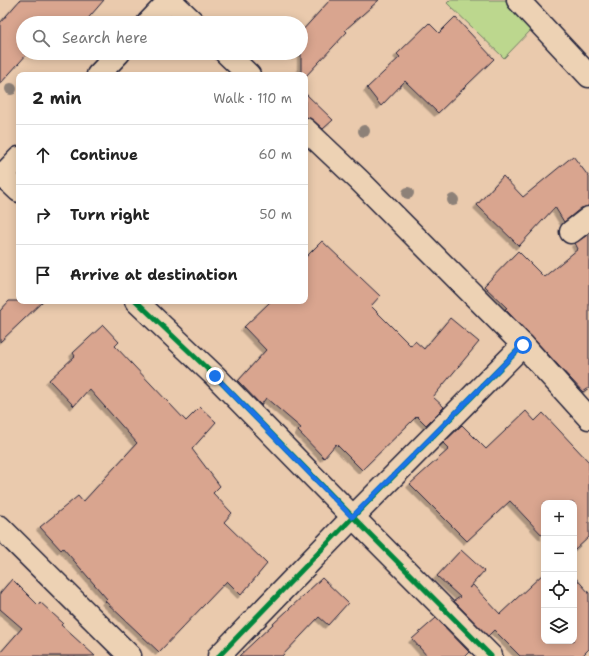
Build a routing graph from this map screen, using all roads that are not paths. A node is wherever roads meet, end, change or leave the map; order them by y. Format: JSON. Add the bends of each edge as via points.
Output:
{"nodes":[{"id":1,"x":170,"y":0,"type":"edge"},
{"id":2,"x":518,"y":0,"type":"edge"},
{"id":3,"x":155,"y":16,"type":"edge"},
{"id":4,"x":187,"y":16,"type":"edge"},
{"id":5,"x":112,"y":60,"type":"edge"},
{"id":6,"x":233,"y":60,"type":"edge"},
{"id":7,"x":101,"y":72,"type":"edge"},
{"id":8,"x":246,"y":72,"type":"edge"},
{"id":9,"x":589,"y":76,"type":"edge"},
{"id":10,"x":308,"y":132,"type":"edge"},
{"id":11,"x":16,"y":161,"type":"edge"},
{"id":12,"x":1,"y":175,"type":"edge"},
{"id":13,"x":16,"y":188,"type":"edge"},
{"id":14,"x":589,"y":218,"type":"edge"},
{"id":15,"x":571,"y":232,"type":"dead end"},
{"id":16,"x":139,"y":304,"type":"edge"},
{"id":17,"x":523,"y":345,"type":"junction"},
{"id":18,"x":589,"y":418,"type":"edge"},
{"id":19,"x":352,"y":517,"type":"junction"},
{"id":20,"x":0,"y":528,"type":"edge"},
{"id":21,"x":130,"y":656,"type":"edge"},
{"id":22,"x":219,"y":656,"type":"edge"},
{"id":23,"x":491,"y":656,"type":"edge"}],
"edges":[{"from":1,"to":3,"type":"main road"},
{"from":1,"to":4,"type":"main road"},
{"from":2,"to":9,"type":"main road"},
{"from":5,"to":7,"type":"main road"},
{"from":6,"to":8,"type":"main road"},
{"from":10,"to":17,"type":"main road"},
{"from":11,"to":12,"type":"main road"},
{"from":12,"to":13,"type":"main road"},
{"from":14,"to":15,"type":"main road"},
{"from":16,"to":19,"type":"main road","via":[[215,376]]},
{"from":17,"to":18,"type":"main road"},
{"from":17,"to":19,"type":"main road"},
{"from":19,"to":22,"type":"main road"},
{"from":19,"to":23,"type":"main road"},
{"from":20,"to":21,"type":"main road"}]}
